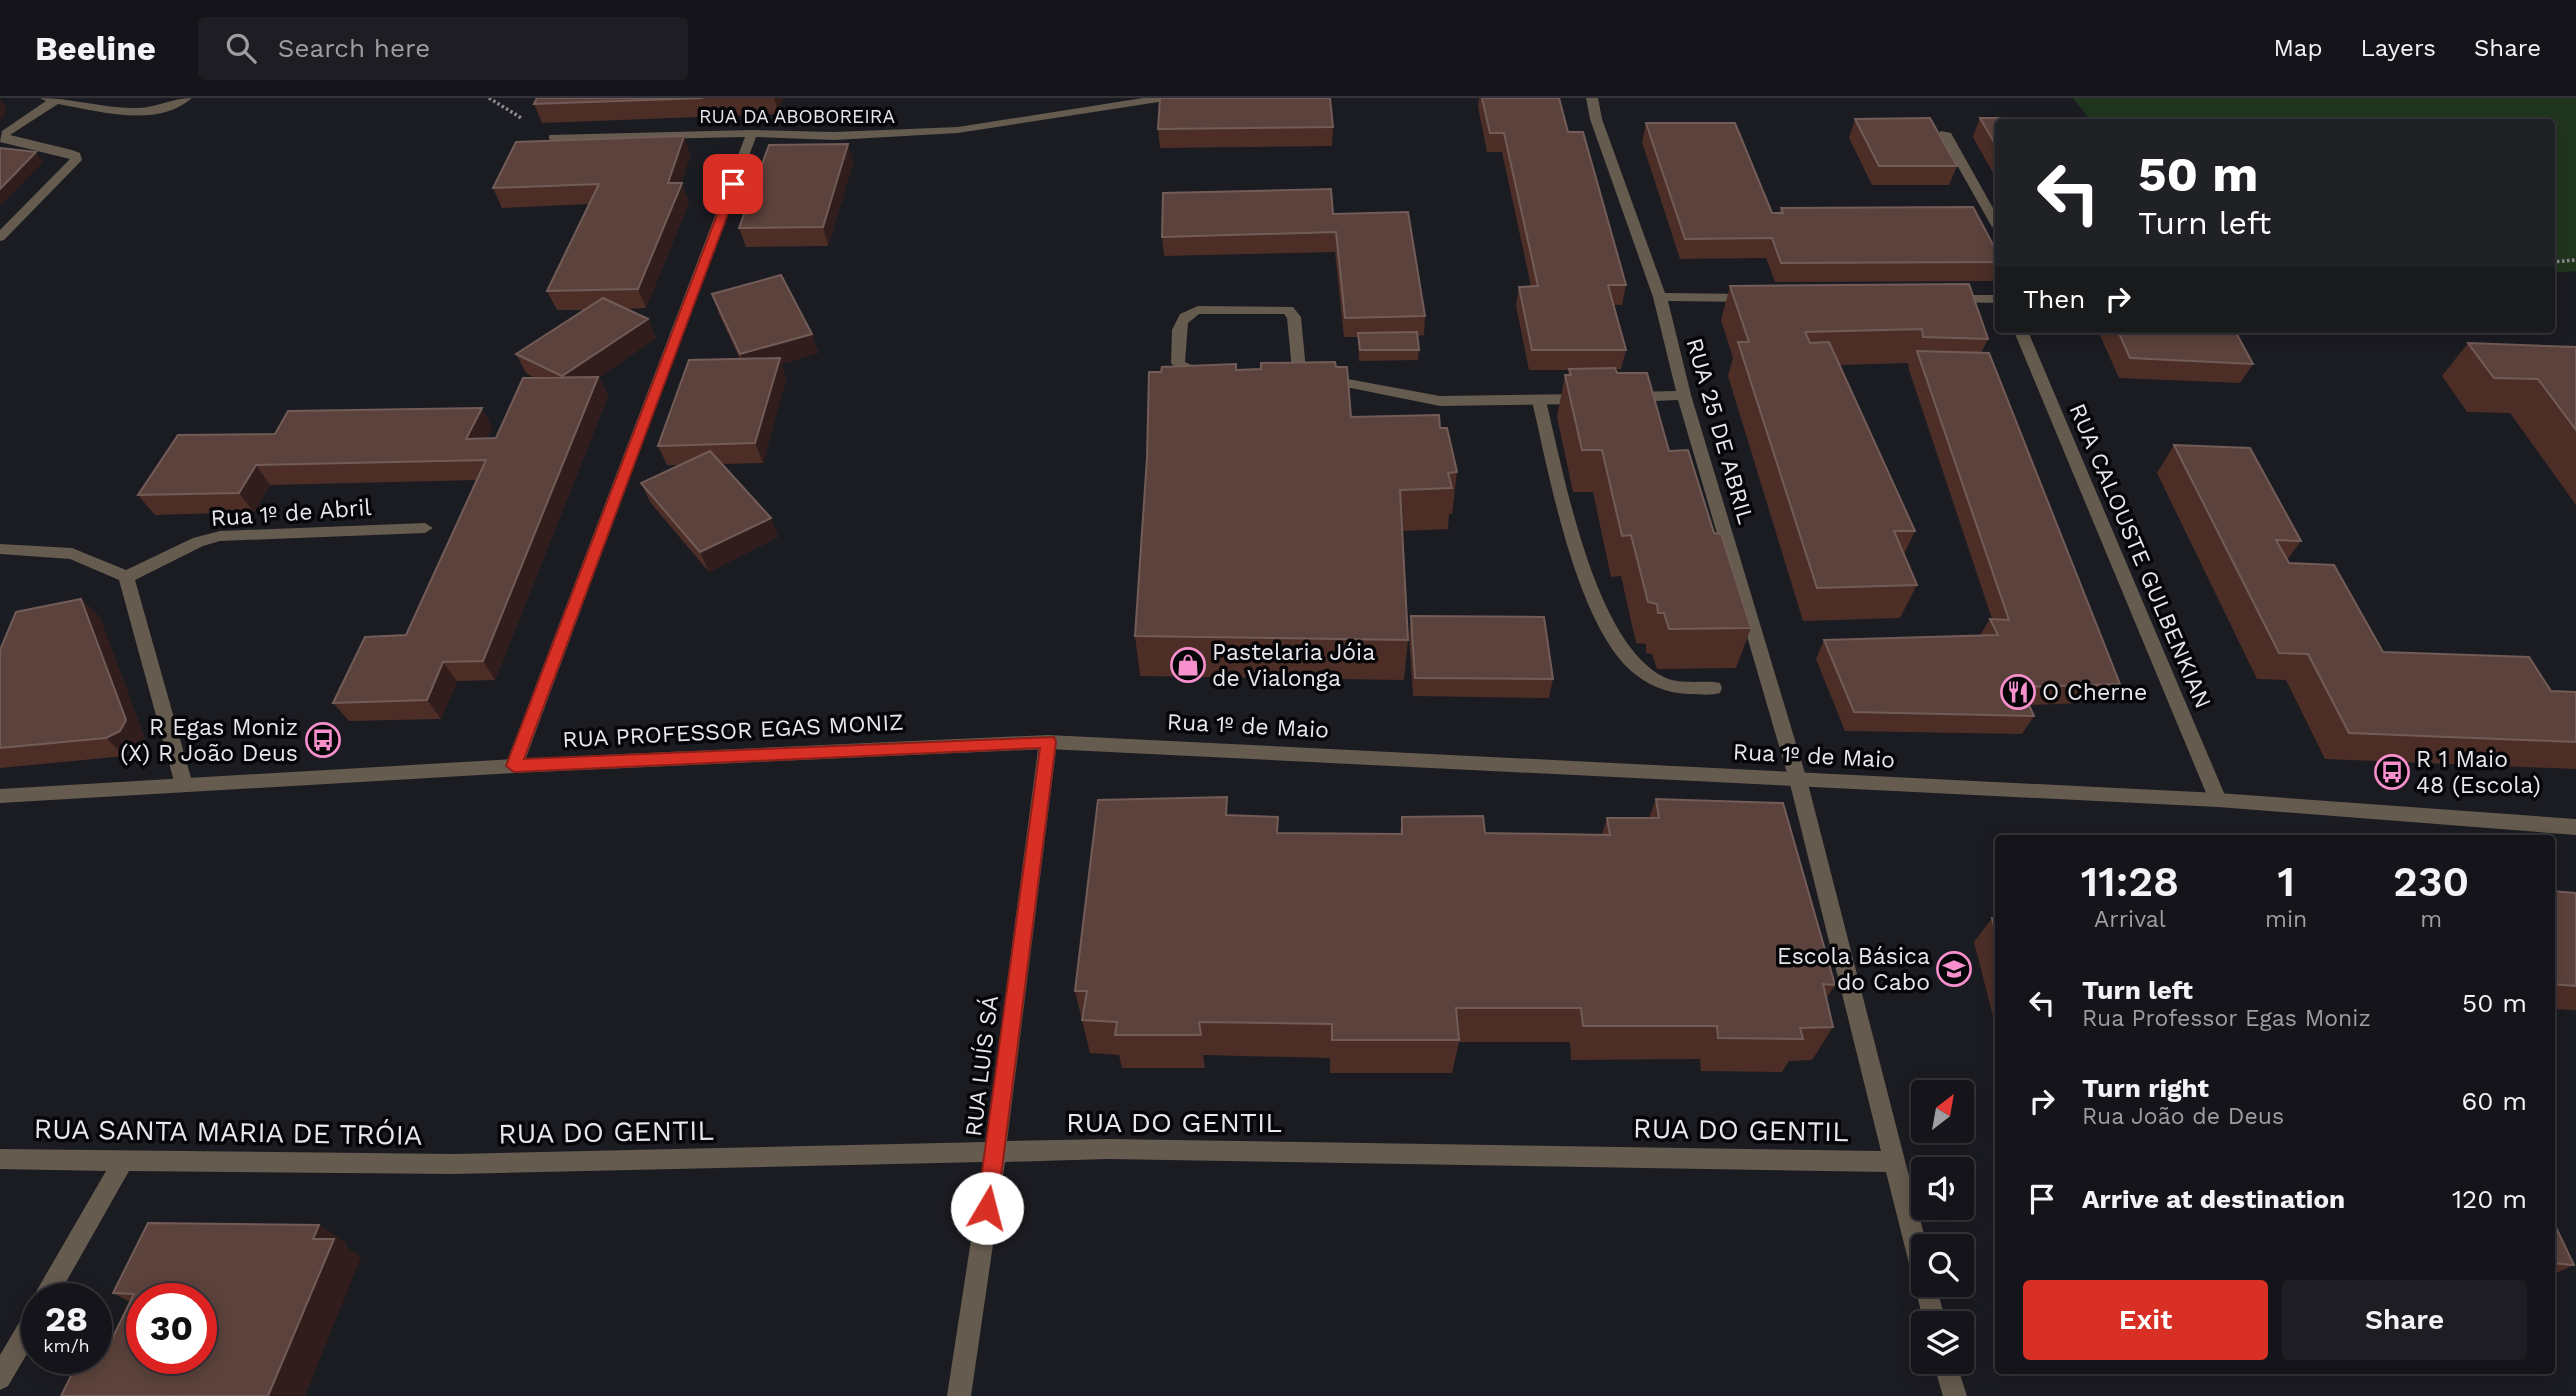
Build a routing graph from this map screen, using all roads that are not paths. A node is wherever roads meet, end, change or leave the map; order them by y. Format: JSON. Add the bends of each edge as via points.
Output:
{"nodes":[{"id":1,"x":1165,"y":98,"type":"edge"},
{"id":2,"x":1592,"y":98,"type":"edge"},
{"id":3,"x":51,"y":99,"type":"edge"},
{"id":4,"x":181,"y":101,"type":"edge"},
{"id":5,"x":752,"y":133,"type":"junction"},
{"id":6,"x":1945,"y":133,"type":"dead end"},
{"id":7,"x":553,"y":137,"type":"dead end"},
{"id":8,"x":1995,"y":222,"type":"edge"},
{"id":9,"x":0,"y":237,"type":"edge"},
{"id":10,"x":1660,"y":297,"type":"junction"},
{"id":11,"x":1768,"y":298,"type":"edge"},
{"id":12,"x":1931,"y":299,"type":"edge"},
{"id":13,"x":1995,"y":299,"type":"edge"},
{"id":14,"x":2022,"y":333,"type":"edge"},
{"id":15,"x":1223,"y":372,"type":"edge"},
{"id":16,"x":1684,"y":396,"type":"junction"},
{"id":17,"x":1618,"y":398,"type":"edge"},
{"id":18,"x":1592,"y":399,"type":"edge"},
{"id":19,"x":1539,"y":401,"type":"junction"},
{"id":20,"x":425,"y":528,"type":"dead end"},
{"id":21,"x":0,"y":549,"type":"edge"},
{"id":22,"x":126,"y":577,"type":"junction"},
{"id":23,"x":1714,"y":688,"type":"edge"},
{"id":24,"x":1048,"y":742,"type":"junction"},
{"id":25,"x":514,"y":766,"type":"junction"},
{"id":26,"x":1798,"y":780,"type":"junction"},
{"id":27,"x":184,"y":785,"type":"junction"},
{"id":28,"x":0,"y":796,"type":"edge"},
{"id":29,"x":2218,"y":800,"type":"junction"},
{"id":30,"x":2576,"y":827,"type":"edge"},
{"id":31,"x":995,"y":1154,"type":"junction"},
{"id":32,"x":0,"y":1159,"type":"edge"},
{"id":33,"x":123,"y":1161,"type":"junction"},
{"id":34,"x":1894,"y":1162,"type":"junction"},
{"id":35,"x":454,"y":1164,"type":"joint"},
{"id":36,"x":1912,"y":1234,"type":"edge"},
{"id":37,"x":54,"y":1283,"type":"edge"},
{"id":38,"x":21,"y":1342,"type":"edge"},
{"id":39,"x":1949,"y":1374,"type":"edge"},
{"id":40,"x":0,"y":1378,"type":"edge"},
{"id":41,"x":959,"y":1396,"type":"edge"},
{"id":42,"x":1955,"y":1396,"type":"edge"}],
"edges":[{"from":1,"to":5,"type":"street","name":"RUA DA ABOBOREIRA","via":[[958,130],[834,136]]},
{"from":2,"to":10,"type":"street","name":"RUA 25 DE ABRIL"},
{"from":3,"to":4,"type":"street","via":[[148,113]]},
{"from":3,"to":9,"type":"street","via":[[2,139],[68,153],[76,160]]},
{"from":5,"to":7,"type":"street","name":"RUA DA ABOBOREIRA"},
{"from":5,"to":25,"type":"street"},
{"from":6,"to":8,"type":"street"},
{"from":10,"to":11,"type":"street"},
{"from":10,"to":16,"type":"street","name":"RUA 25 DE ABRIL"},
{"from":12,"to":13,"type":"street"},
{"from":14,"to":29,"type":"street","name":"RUA CALOUSTE GULBENKIAN"},
{"from":15,"to":19,"type":"street","via":[[1191,372],[1181,367],[1180,321],[1186,313],[1288,310],[1294,317],[1293,371],[1328,380],[1440,401]]},
{"from":16,"to":17,"type":"street"},
{"from":16,"to":26,"type":"street","name":"RUA 25 DE ABRIL"},
{"from":18,"to":19,"type":"street"},
{"from":19,"to":23,"type":"street","via":[[1593,596],[1620,647],[1660,682]]},
{"from":20,"to":22,"type":"street","name":"Rua 1º de Abril","via":[[220,536]]},
{"from":21,"to":22,"type":"street","via":[[72,554]]},
{"from":22,"to":27,"type":"street"},
{"from":24,"to":25,"type":"street","name":"RUA PROFESSOR EGAS MONIZ"},
{"from":24,"to":26,"type":"street","name":"Rua 1º de Maio"},
{"from":24,"to":31,"type":"street","name":"RUA LUÍS SÁ"},
{"from":25,"to":27,"type":"street","name":"RUA PROFESSOR EGAS MONIZ"},
{"from":26,"to":29,"type":"street","name":"Rua 1º de Maio"},
{"from":26,"to":34,"type":"street","name":"RUA 25 DE ABRIL"},
{"from":27,"to":28,"type":"street","name":"RUA PROFESSOR EGAS MONIZ"},
{"from":29,"to":30,"type":"street","name":"Rua 1º de Maio"},
{"from":31,"to":34,"type":"street","name":"RUA DO GENTIL","via":[[1108,1149]]},
{"from":31,"to":35,"type":"street","name":"RUA DO GENTIL"},
{"from":31,"to":41,"type":"street","name":"RUA LUÍS SÁ"},
{"from":32,"to":33,"type":"street","name":"RUA SANTA MARIA DE TRÓIA"},
{"from":33,"to":35,"type":"street","name":"RUA SANTA MARIA DE TRÓIA"},
{"from":33,"to":37,"type":"street"},
{"from":34,"to":36,"type":"street","name":"RUA 25 DE ABRIL"},
{"from":38,"to":40,"type":"street"},
{"from":39,"to":42,"type":"street"}]}
